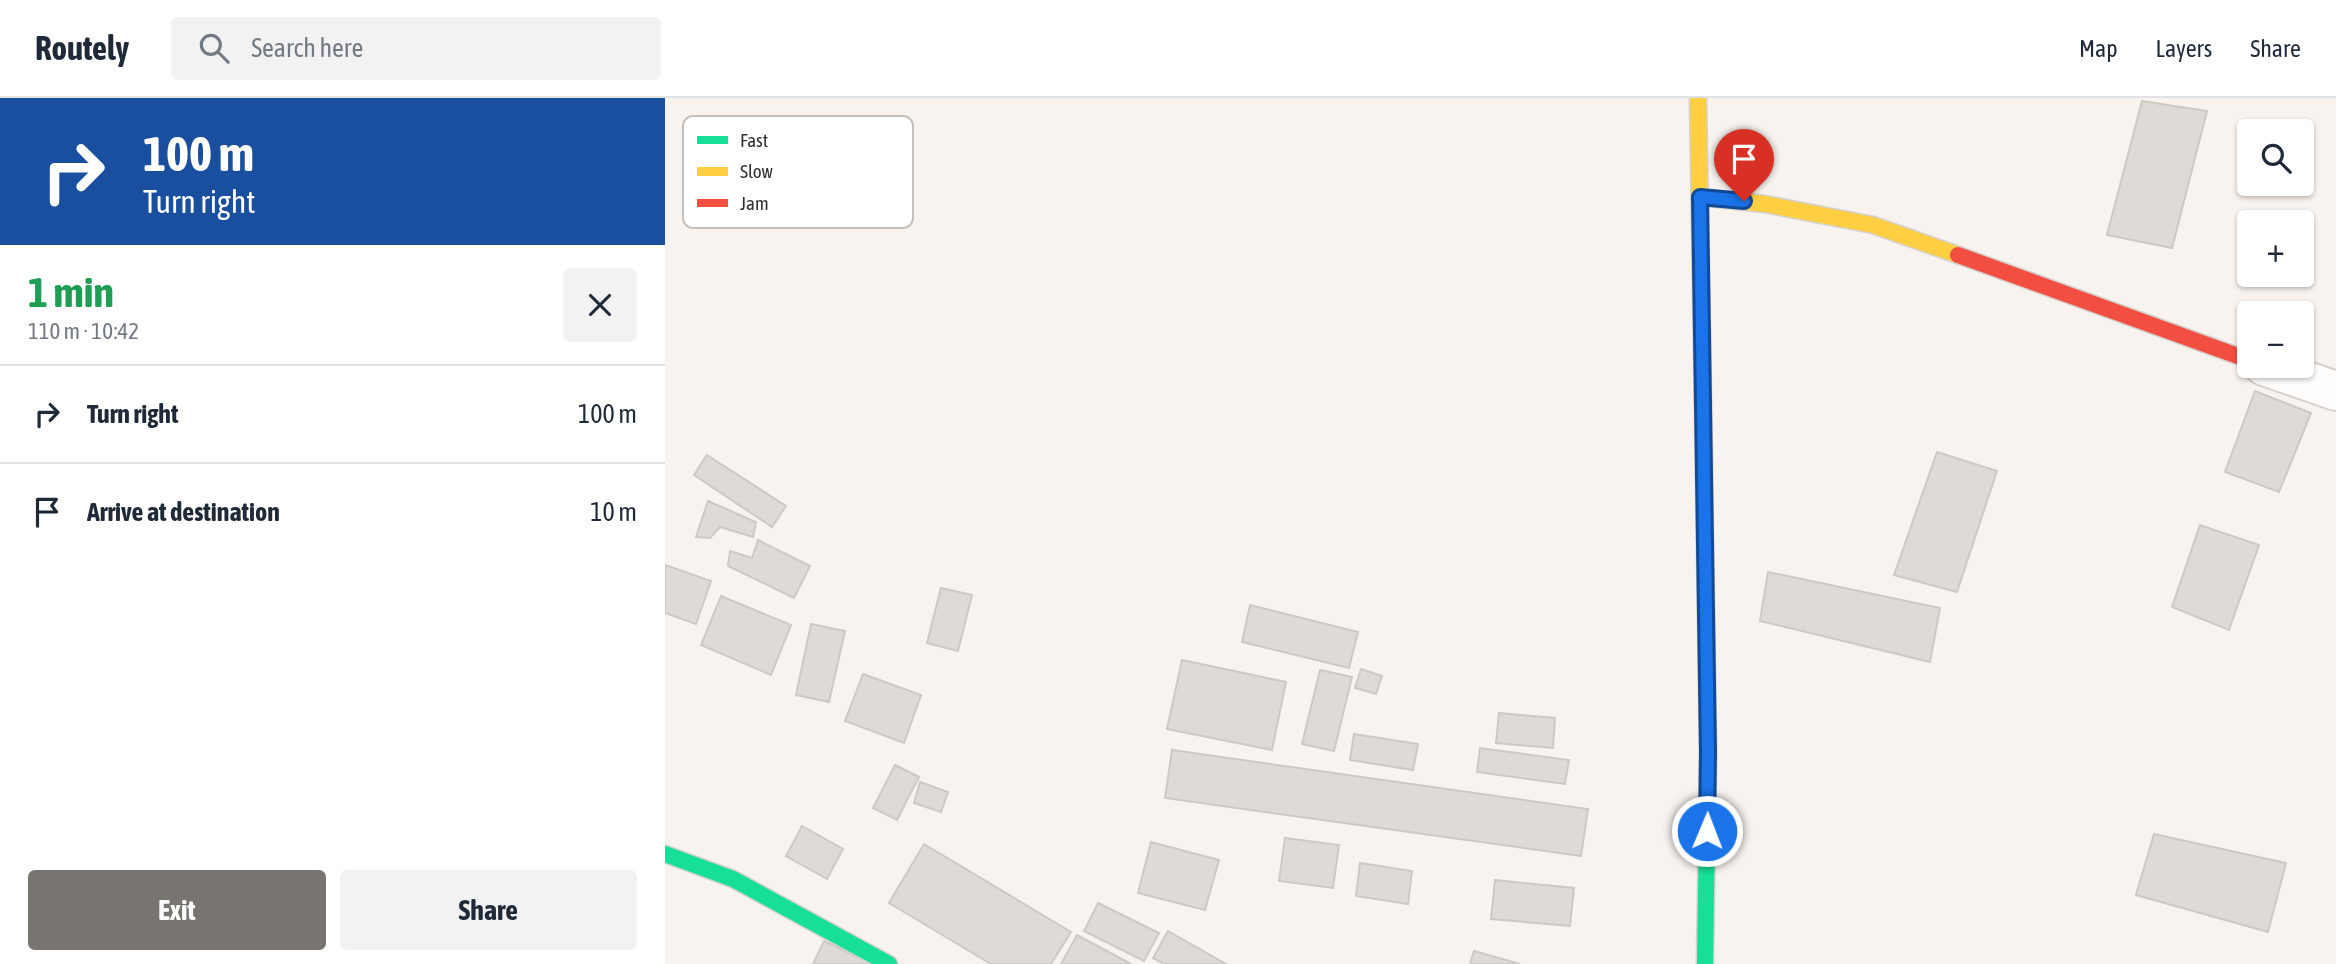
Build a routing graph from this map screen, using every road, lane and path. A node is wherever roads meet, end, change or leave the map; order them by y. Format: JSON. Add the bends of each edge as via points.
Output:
{"nodes":[{"id":1,"x":1698,"y":98,"type":"edge"},
{"id":2,"x":1700,"y":197,"type":"junction"},
{"id":3,"x":2237,"y":356,"type":"edge"},
{"id":4,"x":2299,"y":378,"type":"edge"},
{"id":5,"x":2336,"y":391,"type":"edge"},
{"id":6,"x":665,"y":854,"type":"edge"},
{"id":7,"x":889,"y":964,"type":"edge"},
{"id":8,"x":1705,"y":964,"type":"edge"}],
"edges":[{"from":1,"to":2,"type":"main road"},
{"from":2,"to":3,"type":"main road","via":[[1873,225]]},
{"from":2,"to":8,"type":"main road","via":[[1708,752]]},
{"from":4,"to":5,"type":"street"},
{"from":6,"to":7,"type":"main road","via":[[733,878]]}]}
